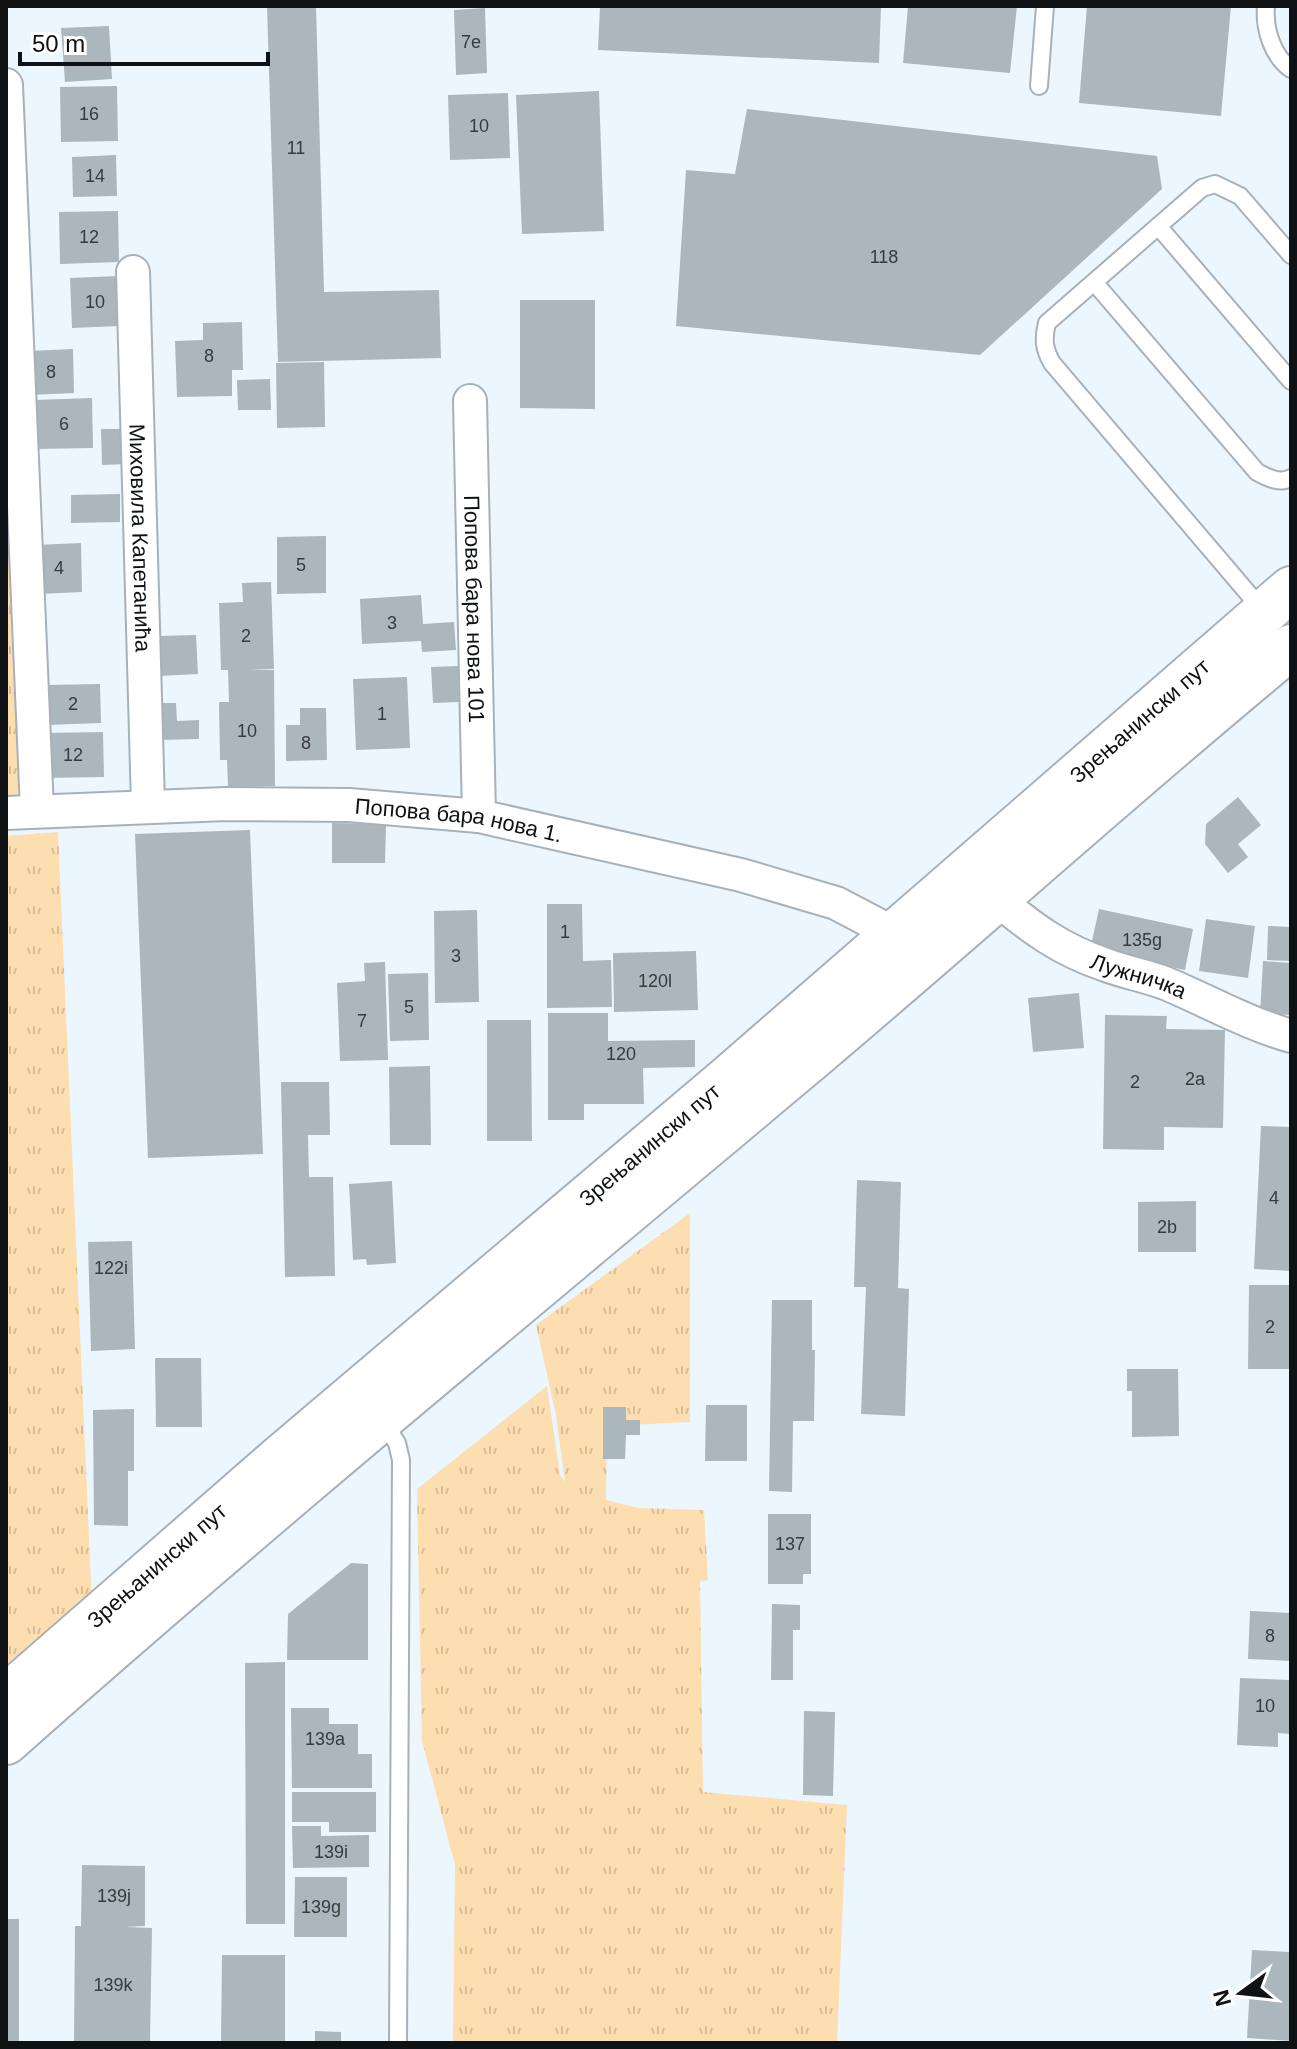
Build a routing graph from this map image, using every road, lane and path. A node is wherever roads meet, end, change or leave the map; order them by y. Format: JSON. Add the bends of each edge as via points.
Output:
{"nodes":[{"id":1,"x":1045,"y":6,"type":"edge"},
{"id":2,"x":1266,"y":6,"type":"edge"},
{"id":3,"x":1291,"y":69,"type":"edge"},
{"id":4,"x":6,"y":85,"type":"edge"},
{"id":5,"x":1039,"y":86,"type":"dead end"},
{"id":6,"x":1158,"y":226,"type":"junction"},
{"id":7,"x":1291,"y":255,"type":"edge"},
{"id":8,"x":133,"y":272,"type":"dead end"},
{"id":9,"x":1094,"y":282,"type":"junction"},
{"id":10,"x":1291,"y":381,"type":"edge"},
{"id":11,"x":470,"y":401,"type":"dead end"},
{"id":12,"x":1291,"y":478,"type":"edge"},
{"id":13,"x":1282,"y":624,"type":"edge"},
{"id":14,"x":148,"y":805,"type":"junction"},
{"id":15,"x":22,"y":812,"type":"edge"},
{"id":16,"x":479,"y":816,"type":"junction"},
{"id":17,"x":996,"y":898,"type":"junction"},
{"id":18,"x":895,"y":934,"type":"junction"},
{"id":19,"x":1291,"y":1036,"type":"edge"},
{"id":20,"x":381,"y":1419,"type":"junction"},
{"id":21,"x":6,"y":1697,"type":"edge"},
{"id":22,"x":6,"y":1742,"type":"edge"},
{"id":23,"x":398,"y":2043,"type":"edge"}],
"edges":[{"from":1,"to":5,"type":"lane"},
{"from":2,"to":3,"type":"lane","via":[[1269,35]]},
{"from":4,"to":15,"type":"street"},
{"from":6,"to":7,"type":"lane","via":[[1202,188],[1215,184],[1240,196]]},
{"from":6,"to":9,"type":"lane"},
{"from":6,"to":10,"type":"lane"},
{"from":8,"to":14,"type":"street","name":"Миховила Капетанића"},
{"from":9,"to":12,"type":"lane","via":[[1257,472],[1270,479]]},
{"from":9,"to":13,"type":"lane","via":[[1047,323],[1044,338],[1052,363]]},
{"from":11,"to":16,"type":"street","name":"Попова бара нова 101"},
{"from":13,"to":17,"type":"main road","name":"Зрењанински пут"},
{"from":13,"to":18,"type":"main road","name":"Зрењанински пут"},
{"from":14,"to":15,"type":"street","name":"Попова бара нова 1."},
{"from":14,"to":16,"type":"street","name":"Попова бара нова 1.","via":[[349,805]]},
{"from":16,"to":18,"type":"street","name":"Попова бара нова 1.","via":[[741,875],[836,903]]},
{"from":17,"to":19,"type":"street","name":"Лужничка","via":[[1065,949],[1162,982]]},
{"from":17,"to":20,"type":"main road","name":"Зрењанински пут"},
{"from":18,"to":21,"type":"main road","name":"Зрењанински пут"},
{"from":20,"to":22,"type":"main road","name":"Зрењанински пут"},
{"from":20,"to":23,"type":"lane","via":[[401,1460]]}]}
